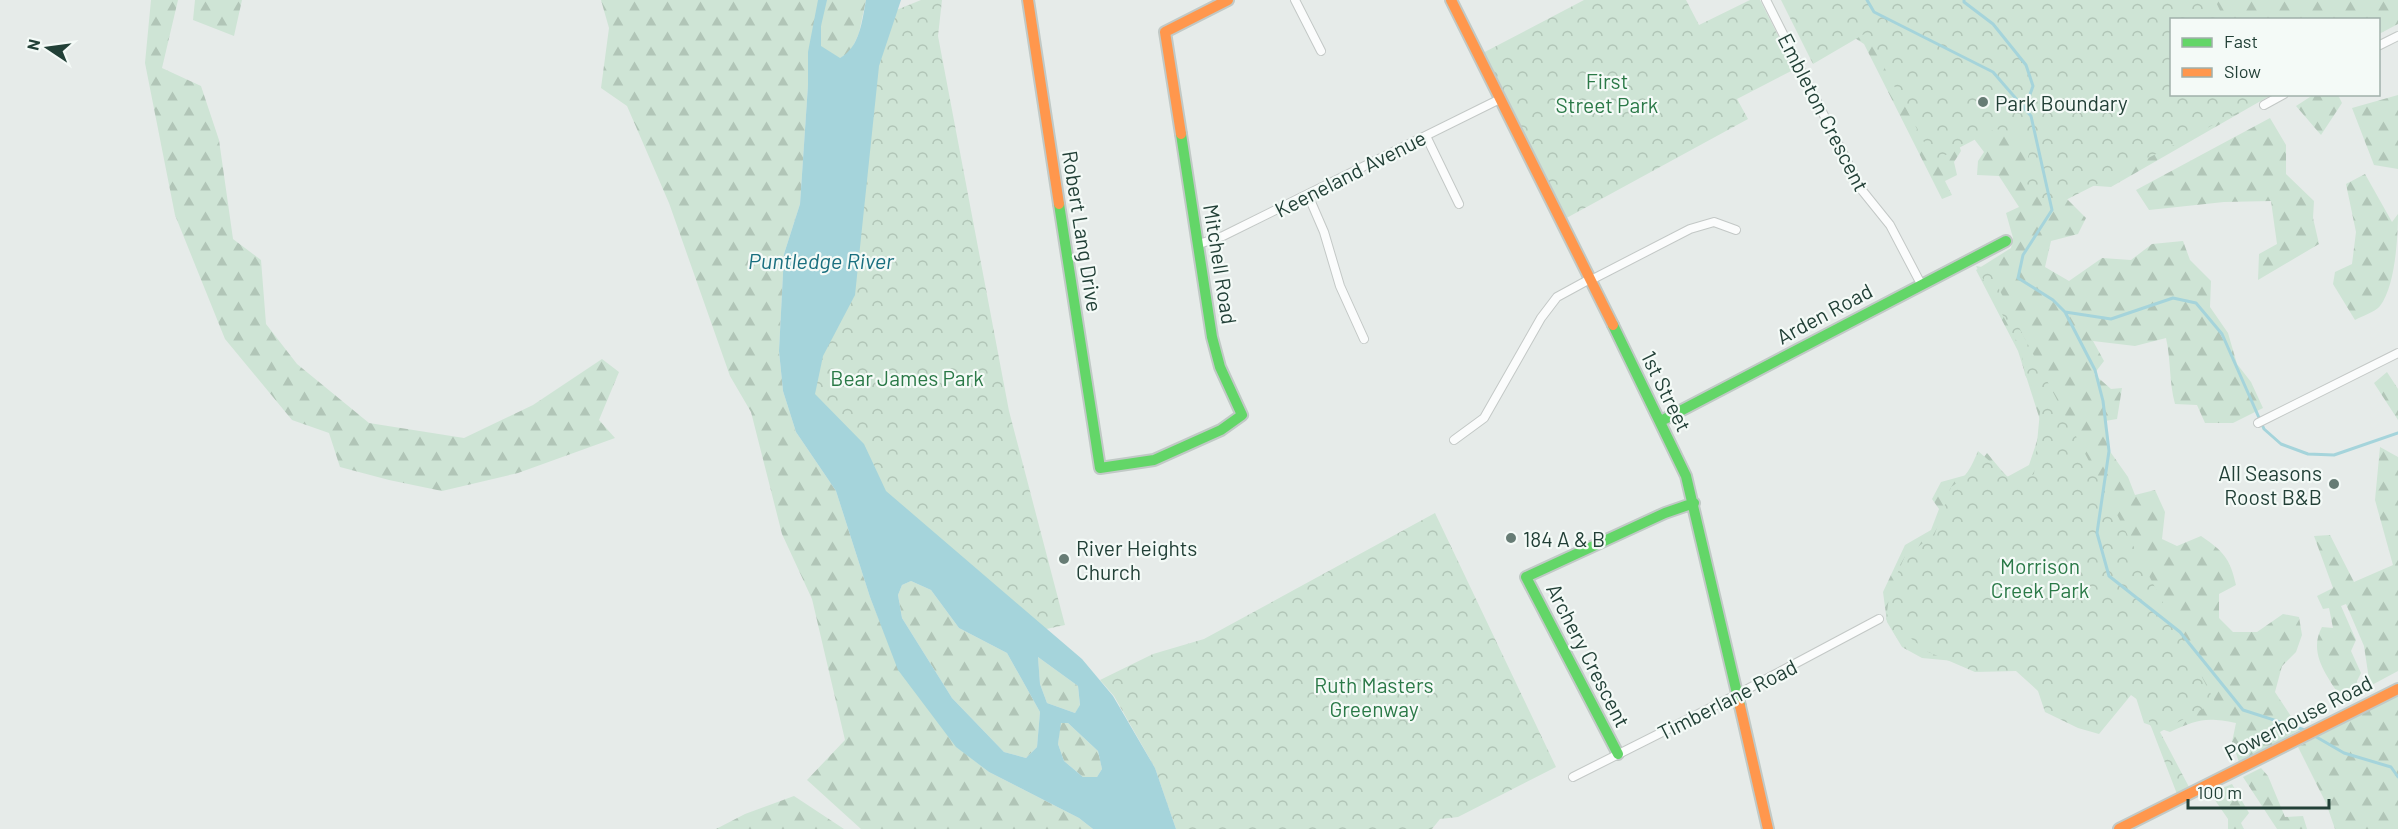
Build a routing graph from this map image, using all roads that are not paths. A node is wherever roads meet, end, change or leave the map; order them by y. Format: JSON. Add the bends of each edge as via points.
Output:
{"nodes":[{"id":1,"x":1028,"y":0,"type":"edge"},
{"id":2,"x":1228,"y":0,"type":"edge"},
{"id":3,"x":1295,"y":0,"type":"edge"},
{"id":4,"x":1451,"y":0,"type":"edge"},
{"id":5,"x":1766,"y":0,"type":"edge"},
{"id":6,"x":2398,"y":36,"type":"edge"},
{"id":7,"x":2380,"y":45,"type":"edge"},
{"id":8,"x":1320,"y":51,"type":"dead end"},
{"id":9,"x":2280,"y":96,"type":"edge"},
{"id":10,"x":1500,"y":99,"type":"junction"},
{"id":11,"x":2264,"y":105,"type":"dead end"},
{"id":12,"x":1426,"y":136,"type":"junction"},
{"id":13,"x":1308,"y":195,"type":"junction"},
{"id":14,"x":1459,"y":204,"type":"dead end"},
{"id":15,"x":1736,"y":230,"type":"dead end"},
{"id":16,"x":2006,"y":241,"type":"dead end"},
{"id":17,"x":1198,"y":244,"type":"junction"},
{"id":18,"x":1590,"y":280,"type":"junction"},
{"id":19,"x":1921,"y":284,"type":"junction"},
{"id":20,"x":1364,"y":339,"type":"dead end"},
{"id":21,"x":2398,"y":353,"type":"edge"},
{"id":22,"x":1661,"y":421,"type":"junction"},
{"id":23,"x":2258,"y":423,"type":"dead end"},
{"id":24,"x":1454,"y":440,"type":"dead end"},
{"id":25,"x":1100,"y":468,"type":"joint"},
{"id":26,"x":1694,"y":503,"type":"junction"},
{"id":27,"x":1880,"y":619,"type":"dead end"},
{"id":28,"x":2398,"y":689,"type":"edge"},
{"id":29,"x":1738,"y":694,"type":"junction"},
{"id":30,"x":1618,"y":754,"type":"junction"},
{"id":31,"x":1573,"y":777,"type":"dead end"},
{"id":32,"x":1768,"y":829,"type":"edge"},
{"id":33,"x":2119,"y":829,"type":"edge"}],
"edges":[{"from":1,"to":25,"type":"street","name":"Robert Lang Drive"},
{"from":2,"to":17,"type":"street","name":"Mitchell Road","via":[[1165,32]]},
{"from":3,"to":8,"type":"street"},
{"from":4,"to":10,"type":"street","name":"1st Street"},
{"from":5,"to":19,"type":"street","name":"Embleton Crescent","via":[[1861,189],[1890,225]]},
{"from":6,"to":7,"type":"street"},
{"from":9,"to":11,"type":"street"},
{"from":10,"to":12,"type":"street","name":"Keeneland Avenue"},
{"from":10,"to":18,"type":"street","name":"1st Street"},
{"from":12,"to":13,"type":"street","name":"Keeneland Avenue"},
{"from":12,"to":14,"type":"street"},
{"from":13,"to":17,"type":"street","name":"Keeneland Avenue","via":[[1224,236]]},
{"from":13,"to":20,"type":"street","via":[[1340,286]]},
{"from":15,"to":18,"type":"street","via":[[1714,222],[1690,229]]},
{"from":16,"to":19,"type":"street","name":"Arden Road"},
{"from":17,"to":25,"type":"street","name":"Mitchell Road","via":[[1217,357],[1242,415],[1221,430],[1154,460]]},
{"from":18,"to":22,"type":"street","name":"1st Street"},
{"from":18,"to":24,"type":"street","via":[[1557,297],[1484,418]]},
{"from":19,"to":22,"type":"street","name":"Arden Road"},
{"from":21,"to":23,"type":"street"},
{"from":22,"to":26,"type":"street","name":"1st Street"},
{"from":26,"to":29,"type":"street","name":"1st Street"},
{"from":26,"to":30,"type":"street","name":"Archery Crescent","via":[[1526,577]]},
{"from":27,"to":29,"type":"street","name":"Timberlane Road"},
{"from":28,"to":33,"type":"street","name":"Powerhouse Road"},
{"from":29,"to":30,"type":"street","name":"Timberlane Road"},
{"from":29,"to":32,"type":"street","name":"1st Street"},
{"from":30,"to":31,"type":"street","name":"Timberlane Road"}]}
